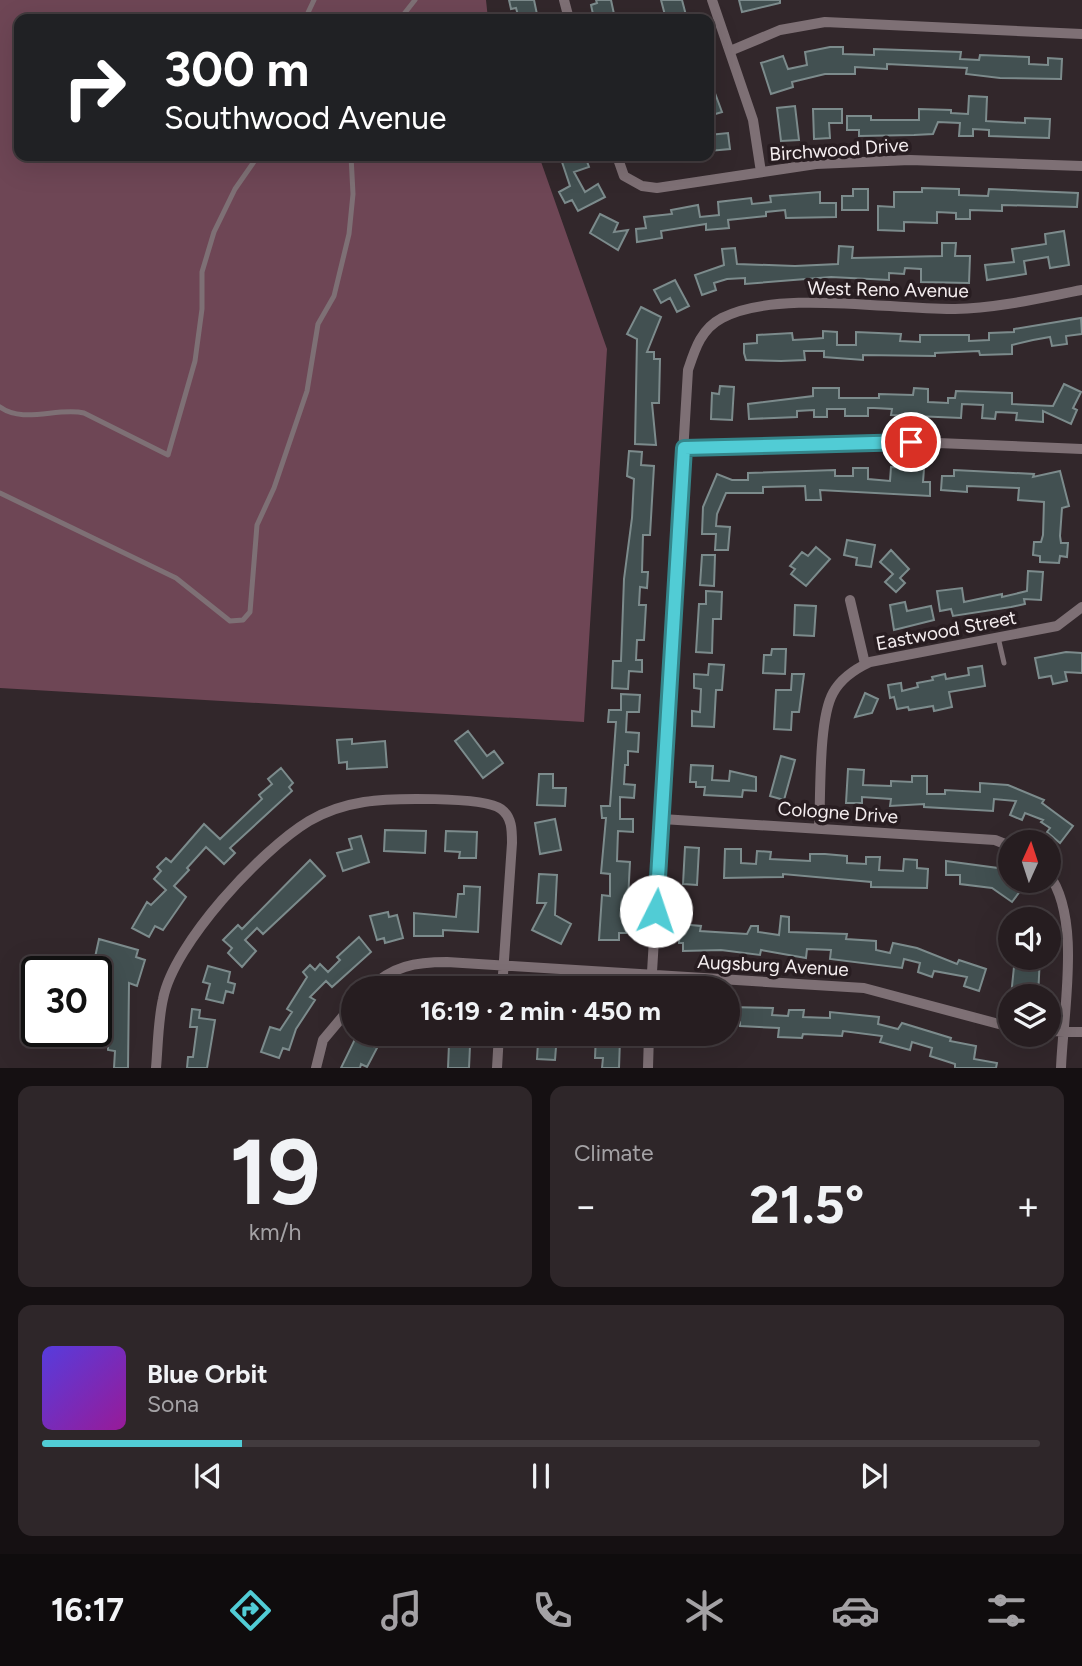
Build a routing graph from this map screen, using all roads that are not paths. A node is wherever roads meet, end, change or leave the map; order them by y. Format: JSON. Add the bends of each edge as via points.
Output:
{"nodes":[{"id":1,"x":415,"y":0,"type":"edge"},
{"id":2,"x":712,"y":0,"type":"edge"},
{"id":3,"x":404,"y":14,"type":"edge"},
{"id":4,"x":1082,"y":34,"type":"edge"},
{"id":5,"x":730,"y":51,"type":"junction"},
{"id":6,"x":255,"y":161,"type":"edge"},
{"id":7,"x":351,"y":161,"type":"edge"},
{"id":8,"x":619,"y":161,"type":"edge"},
{"id":9,"x":1082,"y":166,"type":"edge"},
{"id":10,"x":761,"y":172,"type":"junction"},
{"id":11,"x":1082,"y":290,"type":"edge"},
{"id":12,"x":0,"y":407,"type":"edge"},
{"id":13,"x":684,"y":448,"type":"junction"},
{"id":14,"x":1082,"y":449,"type":"edge"},
{"id":15,"x":0,"y":493,"type":"edge"},
{"id":16,"x":850,"y":600,"type":"dead end"},
{"id":17,"x":1082,"y":607,"type":"edge"},
{"id":18,"x":998,"y":637,"type":"junction"},
{"id":19,"x":1004,"y":663,"type":"dead end"},
{"id":20,"x":866,"y":664,"type":"junction"},
{"id":21,"x":662,"y":819,"type":"junction"},
{"id":22,"x":819,"y":829,"type":"junction"},
{"id":23,"x":998,"y":841,"type":"edge"},
{"id":24,"x":1060,"y":893,"type":"edge"},
{"id":25,"x":504,"y":967,"type":"junction"},
{"id":26,"x":652,"y":975,"type":"junction"},
{"id":27,"x":385,"y":976,"type":"edge"},
{"id":28,"x":503,"y":976,"type":"edge"},
{"id":29,"x":341,"y":1019,"type":"edge"},
{"id":30,"x":998,"y":1024,"type":"edge"},
{"id":31,"x":1062,"y":1031,"type":"junction"},
{"id":32,"x":1082,"y":1032,"type":"edge"},
{"id":33,"x":498,"y":1046,"type":"edge"},
{"id":34,"x":649,"y":1046,"type":"edge"},
{"id":35,"x":156,"y":1068,"type":"edge"},
{"id":36,"x":316,"y":1068,"type":"edge"},
{"id":37,"x":497,"y":1068,"type":"edge"},
{"id":38,"x":648,"y":1068,"type":"edge"},
{"id":39,"x":1061,"y":1068,"type":"edge"}],
"edges":[{"from":1,"to":3,"type":"lane"},
{"from":2,"to":5,"type":"street"},
{"from":4,"to":5,"type":"street","via":[[825,22],[780,30]]},
{"from":5,"to":10,"type":"street","via":[[753,120]]},
{"from":6,"to":12,"type":"lane","via":[[229,200],[202,272],[195,361],[168,455],[84,413],[19,414]]},
{"from":7,"to":15,"type":"lane","via":[[349,234],[334,296],[318,324],[307,391],[257,525],[250,612],[243,620],[230,621],[176,578],[146,561],[109,548]]},
{"from":8,"to":10,"type":"street","name":"Birchwood Drive","via":[[624,176],[650,187]]},
{"from":9,"to":10,"type":"street","name":"Birchwood Drive","via":[[910,160],[816,164]]},
{"from":11,"to":13,"type":"street","name":"West Reno Avenue","via":[[985,308],[792,304],[757,307],[720,319],[701,337],[688,370]]},
{"from":13,"to":14,"type":"street","via":[[888,441]]},
{"from":13,"to":21,"type":"street"},
{"from":16,"to":20,"type":"street"},
{"from":17,"to":18,"type":"street","name":"Eastwood Street","via":[[1056,626]]},
{"from":18,"to":19,"type":"lane"},
{"from":18,"to":20,"type":"street","name":"Eastwood Street"},
{"from":20,"to":22,"type":"street","name":"Eastwood Street","via":[[839,683],[827,705]]},
{"from":21,"to":22,"type":"street","name":"Cologne Drive"},
{"from":21,"to":26,"type":"street"},
{"from":22,"to":23,"type":"street","name":"Cologne Drive"},
{"from":24,"to":31,"type":"street","via":[[1068,916]]},
{"from":25,"to":26,"type":"street","name":"Augsburg Avenue"},
{"from":25,"to":27,"type":"street","name":"Augsburg Avenue","via":[[415,962]]},
{"from":25,"to":28,"type":"street"},
{"from":25,"to":35,"type":"street","via":[[512,825],[502,810],[437,800],[366,801],[340,807],[308,822],[239,882],[196,932],[172,972],[163,998]]},
{"from":26,"to":30,"type":"street","name":"Augsburg Avenue","via":[[864,988]]},
{"from":29,"to":36,"type":"street","via":[[323,1040]]},
{"from":31,"to":32,"type":"street"},
{"from":31,"to":39,"type":"street"},
{"from":33,"to":37,"type":"street"},
{"from":34,"to":38,"type":"street"}]}
